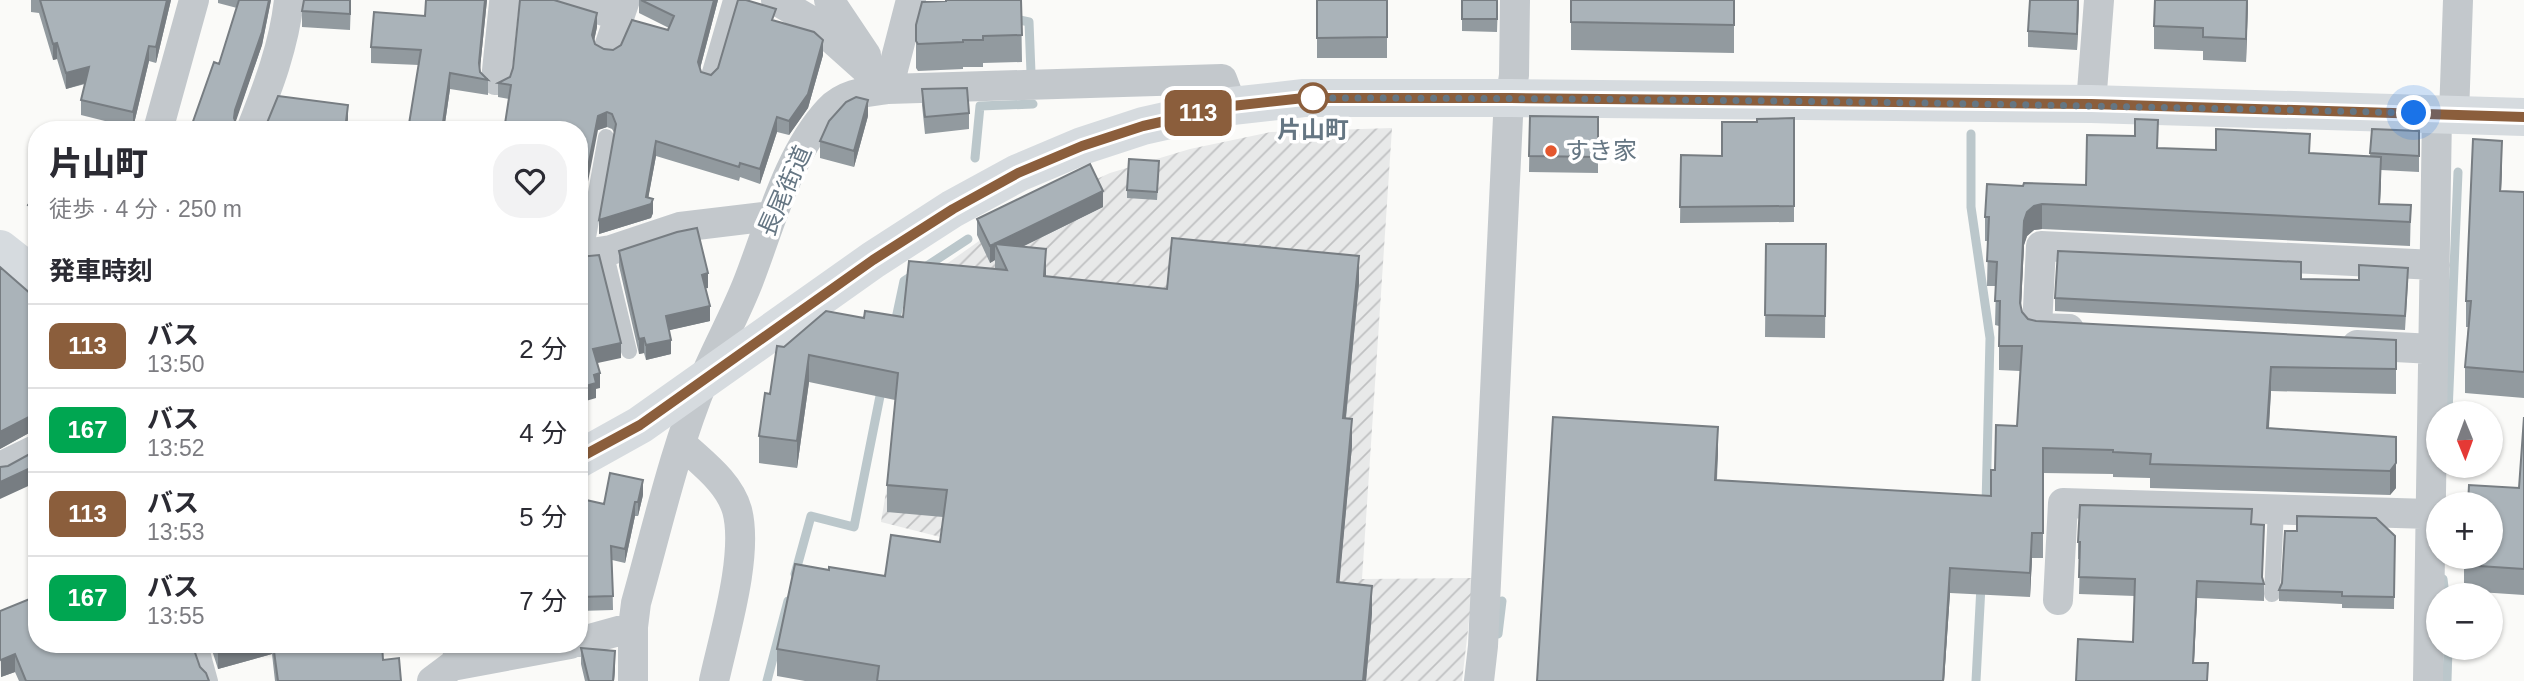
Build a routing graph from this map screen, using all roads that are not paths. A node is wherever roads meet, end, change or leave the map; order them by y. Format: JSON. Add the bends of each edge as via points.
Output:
{"nodes":[{"id":1,"x":194,"y":0,"type":"edge"},
{"id":2,"x":289,"y":0,"type":"edge"},
{"id":3,"x":508,"y":0,"type":"edge"},
{"id":4,"x":571,"y":0,"type":"edge"},
{"id":5,"x":730,"y":0,"type":"edge"},
{"id":6,"x":776,"y":0,"type":"edge"},
{"id":7,"x":829,"y":0,"type":"edge"},
{"id":8,"x":911,"y":0,"type":"edge"},
{"id":9,"x":1515,"y":0,"type":"edge"},
{"id":10,"x":2099,"y":0,"type":"edge"},
{"id":11,"x":2458,"y":0,"type":"edge"},
{"id":12,"x":622,"y":8,"type":"edge"},
{"id":13,"x":609,"y":47,"type":"edge"},
{"id":14,"x":708,"y":79,"type":"edge"},
{"id":15,"x":496,"y":80,"type":"dead end"},
{"id":16,"x":888,"y":89,"type":"junction"},
{"id":17,"x":1511,"y":98,"type":"junction"},
{"id":18,"x":2091,"y":104,"type":"junction"},
{"id":19,"x":1232,"y":106,"type":"junction"},
{"id":20,"x":2446,"y":114,"type":"junction"},
{"id":21,"x":2524,"y":117,"type":"edge"},
{"id":22,"x":160,"y":121,"type":"edge"},
{"id":23,"x":255,"y":121,"type":"edge"},
{"id":24,"x":606,"y":137,"type":"dead end"},
{"id":25,"x":772,"y":216,"type":"junction"},
{"id":26,"x":0,"y":249,"type":"edge"},
{"id":27,"x":590,"y":253,"type":"edge"},
{"id":28,"x":2435,"y":265,"type":"junction"},
{"id":29,"x":28,"y":271,"type":"edge"},
{"id":30,"x":2092,"y":331,"type":"edge"},
{"id":31,"x":2324,"y":343,"type":"edge"},
{"id":32,"x":2433,"y":349,"type":"junction"},
{"id":33,"x":629,"y":351,"type":"dead end"},
{"id":34,"x":704,"y":379,"type":"junction"},
{"id":35,"x":682,"y":444,"type":"junction"},
{"id":36,"x":28,"y":453,"type":"edge"},
{"id":37,"x":588,"y":453,"type":"edge"},
{"id":38,"x":0,"y":467,"type":"edge"},
{"id":39,"x":2430,"y":492,"type":"edge"},
{"id":40,"x":2276,"y":509,"type":"junction"},
{"id":41,"x":2426,"y":514,"type":"edge"},
{"id":42,"x":2429,"y":569,"type":"edge"},
{"id":43,"x":2272,"y":594,"type":"dead end"},
{"id":44,"x":2058,"y":600,"type":"dead end"},
{"id":45,"x":632,"y":627,"type":"junction"},
{"id":46,"x":588,"y":639,"type":"edge"},
{"id":47,"x":202,"y":653,"type":"edge"},
{"id":48,"x":514,"y":653,"type":"edge"},
{"id":49,"x":445,"y":664,"type":"edge"},
{"id":50,"x":209,"y":681,"type":"edge"},
{"id":51,"x":633,"y":681,"type":"edge"},
{"id":52,"x":714,"y":681,"type":"edge"},
{"id":53,"x":1479,"y":681,"type":"edge"},
{"id":54,"x":2428,"y":681,"type":"edge"}],
"edges":[{"from":1,"to":22,"type":"street"},
{"from":2,"to":23,"type":"street","via":[[273,74]]},
{"from":3,"to":15,"type":"street"},
{"from":4,"to":12,"type":"street"},
{"from":5,"to":14,"type":"lane"},
{"from":6,"to":16,"type":"street","via":[[813,22]]},
{"from":7,"to":16,"type":"street"},
{"from":8,"to":16,"type":"street"},
{"from":9,"to":17,"type":"street"},
{"from":10,"to":18,"type":"street"},
{"from":11,"to":20,"type":"street"},
{"from":12,"to":13,"type":"street"},
{"from":16,"to":19,"type":"street","name":"長尾街道","via":[[1222,79]]},
{"from":16,"to":25,"type":"street","name":"長尾街道","via":[[852,94],[831,108],[808,137]]},
{"from":17,"to":18,"type":"main road"},
{"from":17,"to":19,"type":"main road","via":[[1304,98]]},
{"from":17,"to":53,"type":"street"},
{"from":18,"to":20,"type":"main road"},
{"from":19,"to":34,"type":"main road","via":[[1143,126],[1018,173],[873,260]]},
{"from":20,"to":21,"type":"main road"},
{"from":20,"to":28,"type":"street"},
{"from":24,"to":27,"type":"lane"},
{"from":25,"to":27,"type":"street","via":[[680,227]]},
{"from":25,"to":34,"type":"street","name":"長尾街道","via":[[730,327]]},
{"from":26,"to":29,"type":"main road"},
{"from":27,"to":33,"type":"lane"},
{"from":28,"to":30,"type":"street","via":[[2040,246],[2038,328]]},
{"from":28,"to":32,"type":"street"},
{"from":31,"to":32,"type":"street"},
{"from":32,"to":39,"type":"street"},
{"from":34,"to":35,"type":"street","name":"長尾街道"},
{"from":34,"to":37,"type":"main road","via":[[640,425]]},
{"from":35,"to":45,"type":"street","name":"長尾街道"},
{"from":35,"to":52,"type":"street","via":[[720,478],[737,509],[740,545]]},
{"from":36,"to":38,"type":"street"},
{"from":40,"to":41,"type":"street"},
{"from":40,"to":43,"type":"lane"},
{"from":40,"to":44,"type":"street","via":[[2063,503]]},
{"from":42,"to":54,"type":"street"},
{"from":45,"to":46,"type":"street"},
{"from":45,"to":51,"type":"street","name":"長尾街道"},
{"from":47,"to":50,"type":"lane"},
{"from":48,"to":49,"type":"street"}]}
